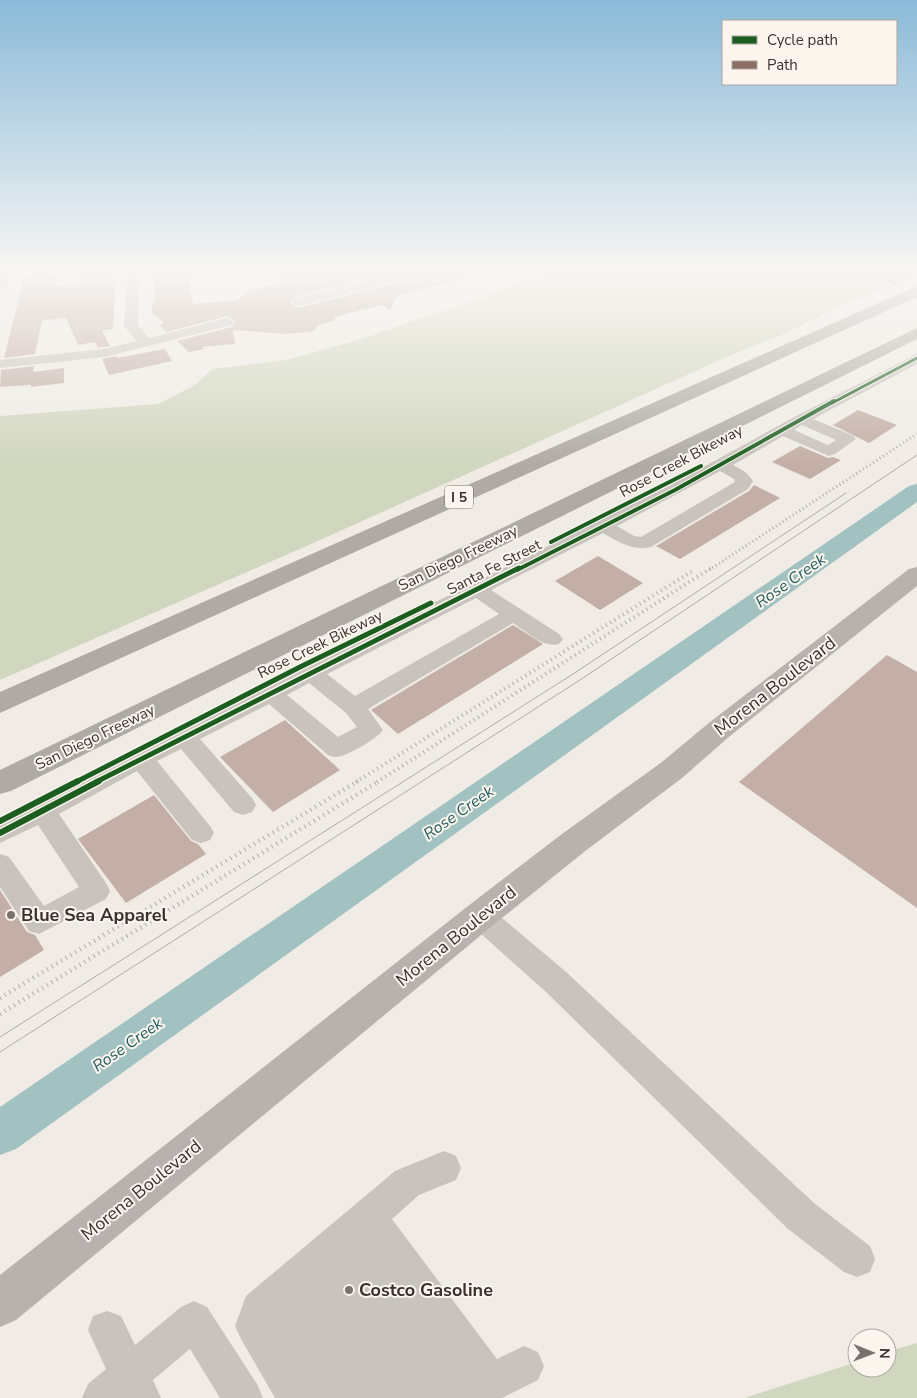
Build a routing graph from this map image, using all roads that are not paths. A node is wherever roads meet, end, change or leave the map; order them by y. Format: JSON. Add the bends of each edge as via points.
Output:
{"nodes":[{"id":1,"x":140,"y":336,"type":"edge"},
{"id":2,"x":172,"y":336,"type":"edge"},
{"id":3,"x":818,"y":336,"type":"edge"},
{"id":4,"x":910,"y":336,"type":"edge"},
{"id":5,"x":146,"y":343,"type":"junction"},
{"id":6,"x":917,"y":358,"type":"edge"},
{"id":7,"x":0,"y":364,"type":"edge"},
{"id":8,"x":801,"y":419,"type":"junction"},
{"id":9,"x":782,"y":430,"type":"junction"},
{"id":10,"x":721,"y":465,"type":"junction"},
{"id":11,"x":604,"y":526,"type":"junction"},
{"id":12,"x":917,"y":574,"type":"edge"},
{"id":13,"x":477,"y":590,"type":"junction"},
{"id":14,"x":514,"y":614,"type":"junction"},
{"id":15,"x":552,"y":639,"type":"dead end"},
{"id":16,"x":311,"y":673,"type":"junction"},
{"id":17,"x":271,"y":693,"type":"junction"},
{"id":18,"x":0,"y":703,"type":"edge"},
{"id":19,"x":354,"y":707,"type":"junction"},
{"id":20,"x":184,"y":737,"type":"junction"},
{"id":21,"x":141,"y":759,"type":"junction"},
{"id":22,"x":0,"y":783,"type":"edge"},
{"id":23,"x":243,"y":805,"type":"dead end"},
{"id":24,"x":43,"y":811,"type":"junction"},
{"id":25,"x":201,"y":833,"type":"dead end"},
{"id":26,"x":0,"y":834,"type":"edge"},
{"id":27,"x":0,"y":865,"type":"edge"},
{"id":28,"x":480,"y":916,"type":"junction"},
{"id":29,"x":444,"y":1168,"type":"dead end"},
{"id":30,"x":857,"y":1259,"type":"dead end"},
{"id":31,"x":311,"y":1265,"type":"junction"},
{"id":32,"x":0,"y":1304,"type":"edge"},
{"id":33,"x":107,"y":1330,"type":"dead end"},
{"id":34,"x":524,"y":1366,"type":"dead end"},
{"id":35,"x":124,"y":1390,"type":"edge"},
{"id":36,"x":454,"y":1391,"type":"edge"},
{"id":37,"x":243,"y":1398,"type":"edge"},
{"id":38,"x":297,"y":1398,"type":"edge"},
{"id":39,"x":325,"y":1398,"type":"edge"},
{"id":40,"x":353,"y":1398,"type":"edge"},
{"id":41,"x":383,"y":1398,"type":"edge"},
{"id":42,"x":402,"y":1398,"type":"edge"}],
"edges":[{"from":1,"to":5,"type":"street"},
{"from":2,"to":5,"type":"street"},
{"from":3,"to":18,"type":"highway","number":"I 5"},
{"from":4,"to":22,"type":"highway","name":"San Diego Freeway"},
{"from":5,"to":7,"type":"street","via":[[104,353]]},
{"from":6,"to":8,"type":"street","name":"Santa Fe Street"},
{"from":8,"to":9,"type":"street","name":"Santa Fe Street"},
{"from":8,"to":9,"type":"street","via":[[848,439],[829,450]]},
{"from":9,"to":10,"type":"street","name":"Santa Fe Street"},
{"from":10,"to":11,"type":"street","name":"Santa Fe Street"},
{"from":10,"to":11,"type":"street","via":[[741,476],[742,485],[644,543],[629,541]]},
{"from":11,"to":13,"type":"street","name":"Santa Fe Street"},
{"from":12,"to":28,"type":"main road","name":"Morena Boulevard","via":[[672,770]]},
{"from":13,"to":14,"type":"street"},
{"from":13,"to":16,"type":"street","name":"Santa Fe Street"},
{"from":14,"to":15,"type":"street"},
{"from":14,"to":19,"type":"street"},
{"from":16,"to":17,"type":"street","name":"Santa Fe Street"},
{"from":16,"to":19,"type":"street"},
{"from":17,"to":19,"type":"street","via":[[336,749],[371,730]]},
{"from":17,"to":20,"type":"street","name":"Santa Fe Street"},
{"from":20,"to":21,"type":"street","name":"Santa Fe Street"},
{"from":20,"to":23,"type":"street"},
{"from":21,"to":24,"type":"street","name":"Santa Fe Street"},
{"from":21,"to":25,"type":"street"},
{"from":24,"to":26,"type":"street","name":"Santa Fe Street"},
{"from":24,"to":27,"type":"street","via":[[96,892],[40,922]]},
{"from":28,"to":30,"type":"street","via":[[555,981],[801,1216]]},
{"from":28,"to":32,"type":"main road","name":"Morena Boulevard"},
{"from":29,"to":31,"type":"street","via":[[407,1183]]},
{"from":31,"to":36,"type":"street"},
{"from":31,"to":36,"type":"street"},
{"from":31,"to":38,"type":"street","via":[[254,1326]]},
{"from":31,"to":39,"type":"street"},
{"from":31,"to":40,"type":"street"},
{"from":31,"to":41,"type":"street"},
{"from":31,"to":42,"type":"street"},
{"from":33,"to":35,"type":"street"},
{"from":34,"to":36,"type":"street"},
{"from":35,"to":37,"type":"street","via":[[194,1320]]}]}
